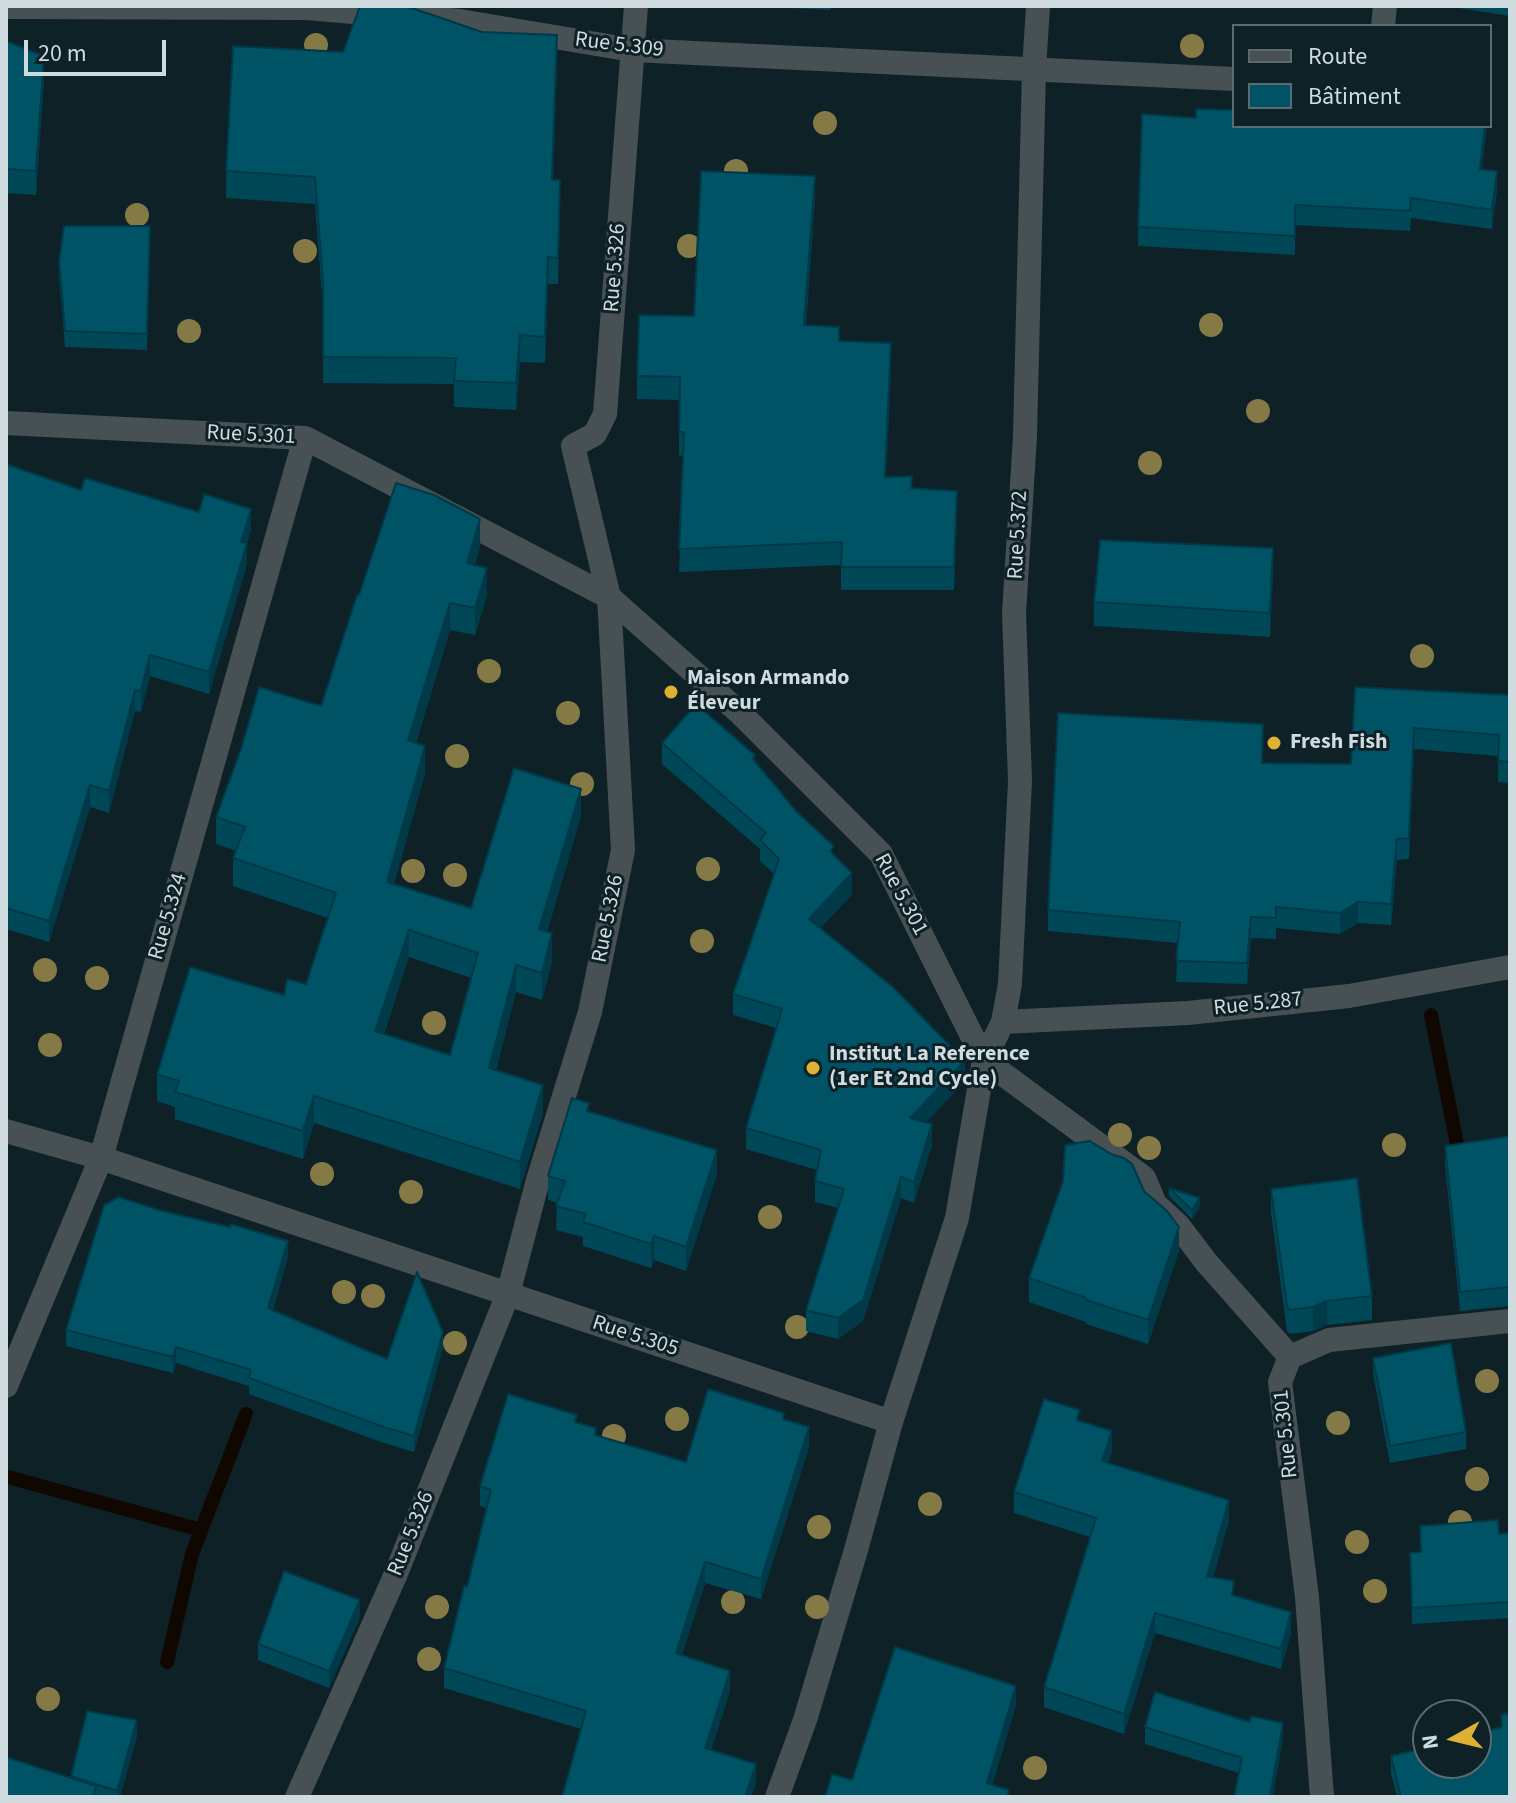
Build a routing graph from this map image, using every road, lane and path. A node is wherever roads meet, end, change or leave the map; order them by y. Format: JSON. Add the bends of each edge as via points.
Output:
{"nodes":[{"id":1,"x":636,"y":6,"type":"edge"},
{"id":2,"x":1038,"y":6,"type":"edge"},
{"id":3,"x":6,"y":7,"type":"edge"},
{"id":4,"x":632,"y":50,"type":"junction"},
{"id":5,"x":1034,"y":70,"type":"junction"},
{"id":6,"x":1232,"y":79,"type":"edge"},
{"id":7,"x":6,"y":423,"type":"edge"},
{"id":8,"x":305,"y":438,"type":"junction"},
{"id":9,"x":609,"y":597,"type":"junction"},
{"id":10,"x":1510,"y":967,"type":"edge"},
{"id":11,"x":1003,"y":1022,"type":"junction"},
{"id":12,"x":984,"y":1060,"type":"junction"},
{"id":13,"x":6,"y":1131,"type":"edge"},
{"id":14,"x":101,"y":1158,"type":"junction"},
{"id":15,"x":508,"y":1294,"type":"junction"},
{"id":16,"x":1510,"y":1321,"type":"edge"},
{"id":17,"x":1290,"y":1357,"type":"junction"},
{"id":18,"x":6,"y":1386,"type":"edge"},
{"id":19,"x":891,"y":1422,"type":"junction"},
{"id":20,"x":297,"y":1797,"type":"edge"},
{"id":21,"x":777,"y":1797,"type":"edge"},
{"id":22,"x":1322,"y":1797,"type":"edge"}],
"edges":[{"from":1,"to":4,"type":"street","name":"Rue 5.326"},
{"from":2,"to":5,"type":"street","name":"Rue 5.372"},
{"from":3,"to":4,"type":"street","name":"Rue 5.309","via":[[306,8],[460,21]]},
{"from":4,"to":5,"type":"street","name":"Rue 5.309"},
{"from":4,"to":9,"type":"street","name":"Rue 5.326","via":[[605,414],[595,434],[573,446]]},
{"from":5,"to":6,"type":"street","name":"Rue 5.309"},
{"from":5,"to":11,"type":"street","name":"Rue 5.372","via":[[1025,436],[1014,613],[1020,781],[1010,984]]},
{"from":7,"to":8,"type":"street","name":"Rue 5.301"},
{"from":8,"to":9,"type":"street","name":"Rue 5.301"},
{"from":8,"to":14,"type":"street","name":"Rue 5.324"},
{"from":9,"to":12,"type":"street","name":"Rue 5.301","via":[[740,713],[881,854]]},
{"from":9,"to":15,"type":"street","name":"Rue 5.326","via":[[623,850],[590,1012]]},
{"from":10,"to":11,"type":"street","name":"Rue 5.287","via":[[1349,996],[1188,1013]]},
{"from":11,"to":12,"type":"street","name":"Rue 5.372"},
{"from":12,"to":17,"type":"street","name":"Rue 5.301","via":[[1144,1178],[1155,1204]]},
{"from":12,"to":19,"type":"street","name":"Rue 5.372","via":[[957,1218]]},
{"from":13,"to":14,"type":"street","name":"Rue 5.305"},
{"from":14,"to":15,"type":"street","name":"Rue 5.305"},
{"from":14,"to":18,"type":"street","name":"Rue 5.324"},
{"from":15,"to":19,"type":"street","name":"Rue 5.305"},
{"from":15,"to":20,"type":"street","name":"Rue 5.326","via":[[395,1576]]},
{"from":16,"to":17,"type":"street","via":[[1329,1340]]},
{"from":17,"to":22,"type":"street","name":"Rue 5.301","via":[[1280,1382],[1307,1597]]},
{"from":19,"to":21,"type":"street","via":[[818,1678]]}]}
